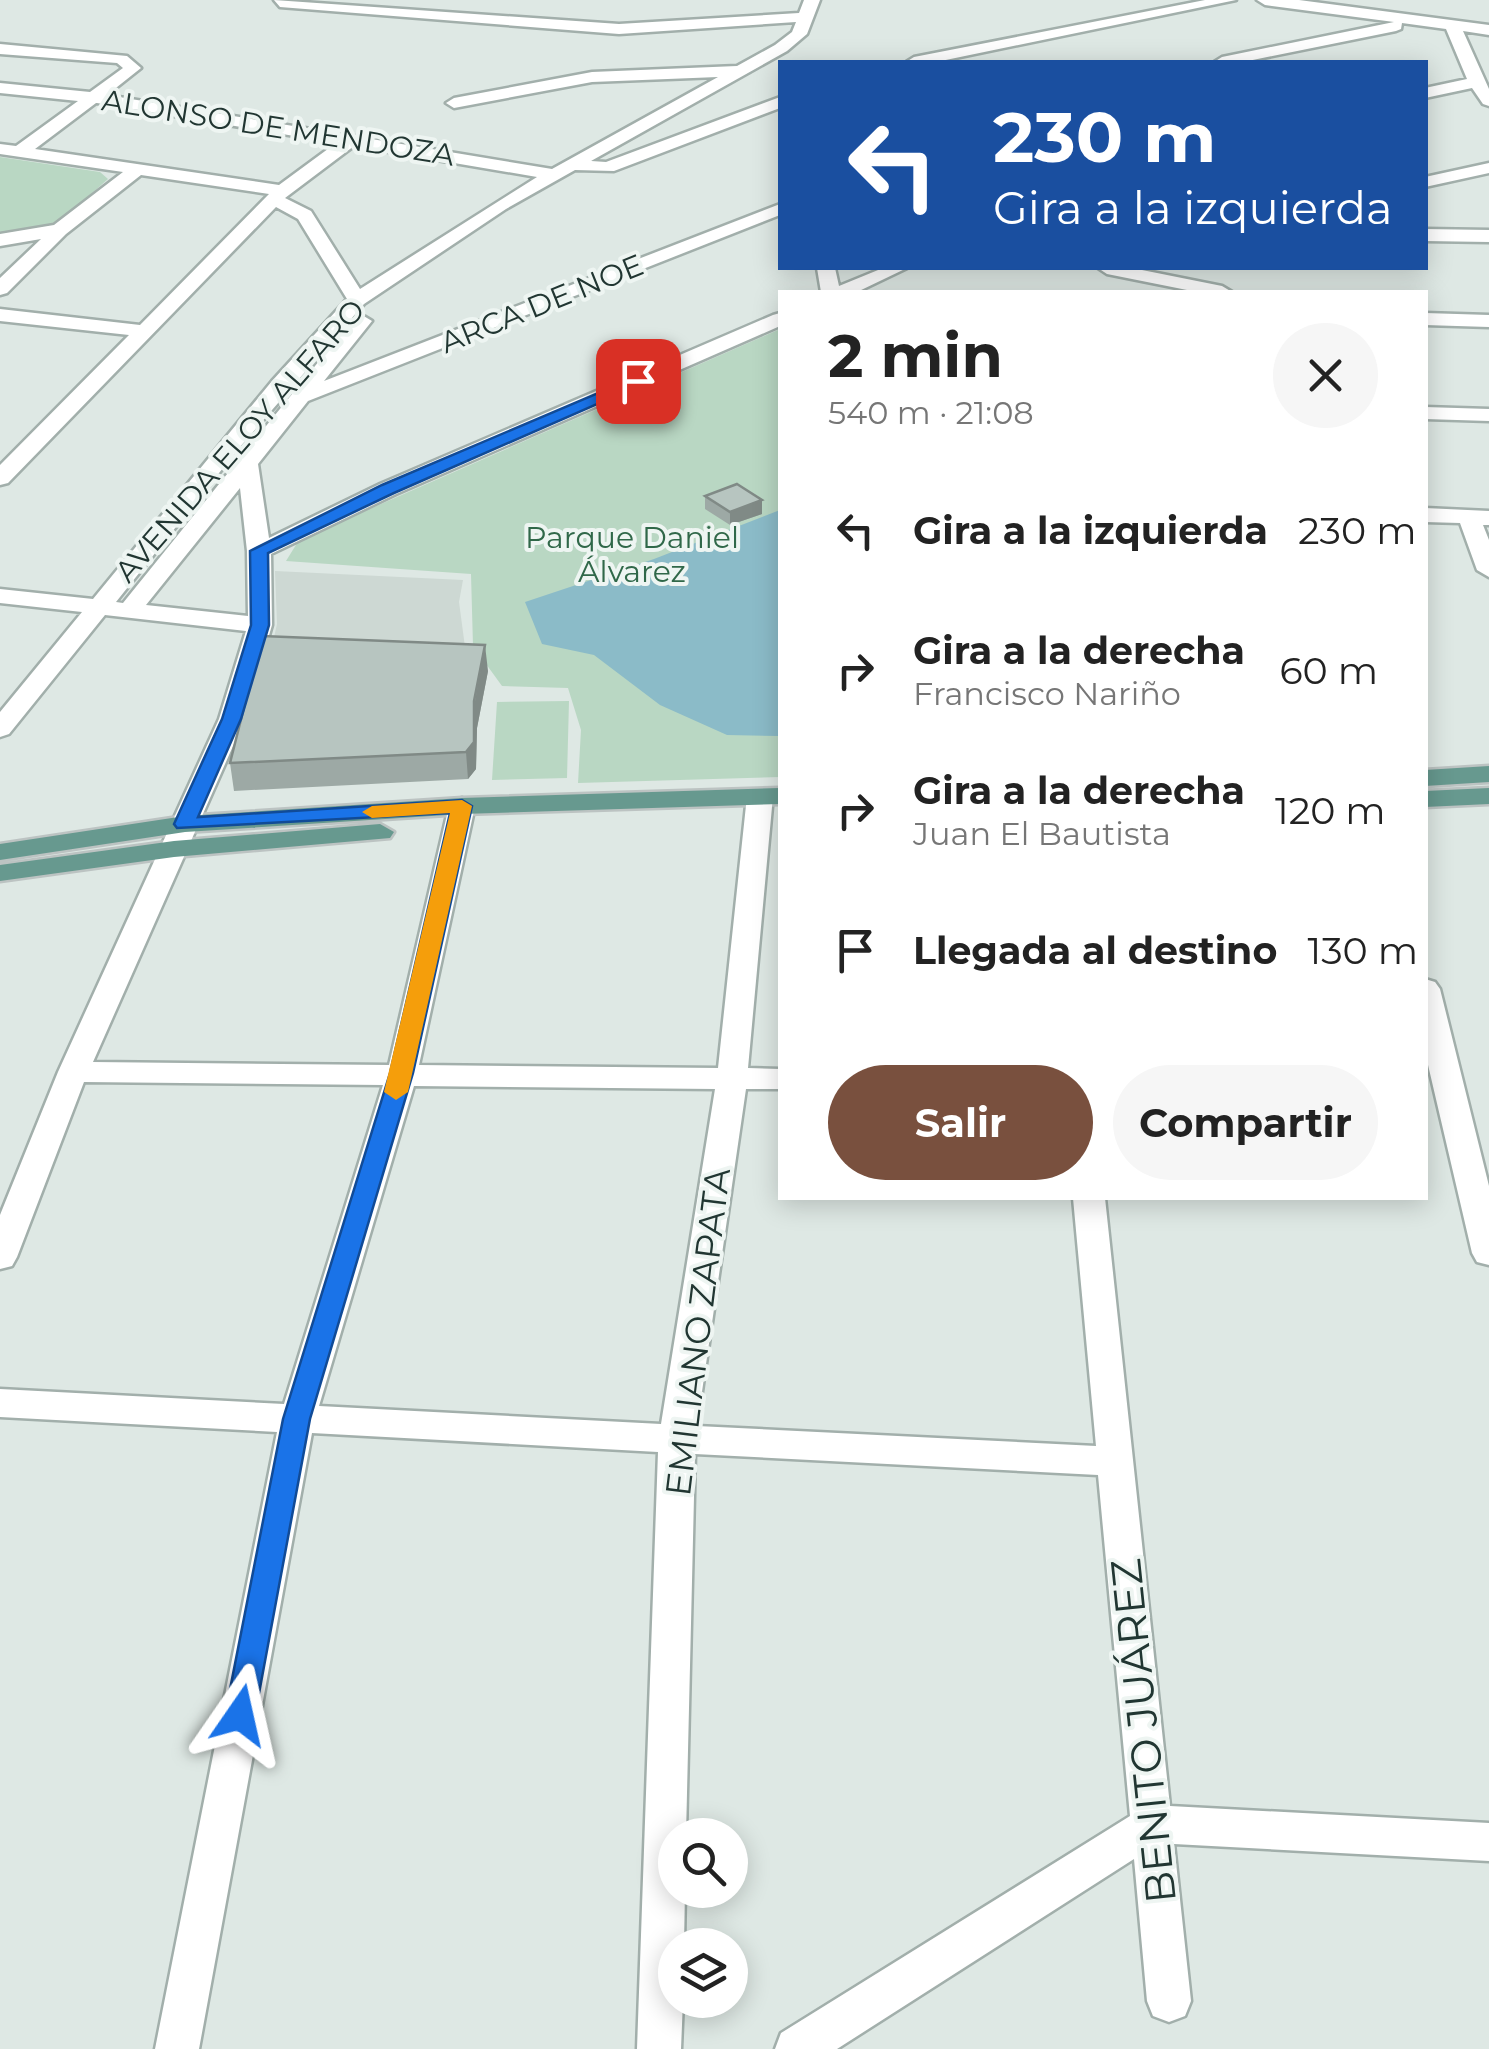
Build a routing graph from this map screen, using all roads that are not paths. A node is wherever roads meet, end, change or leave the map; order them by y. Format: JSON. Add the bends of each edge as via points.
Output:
{"nodes":[{"id":1,"x":1228,"y":0,"type":"edge"},
{"id":2,"x":1265,"y":0,"type":"edge"},
{"id":3,"x":280,"y":2,"type":"edge"},
{"id":4,"x":337,"y":4,"type":"edge"},
{"id":5,"x":809,"y":8,"type":"edge"},
{"id":6,"x":826,"y":14,"type":"edge"},
{"id":7,"x":1420,"y":21,"type":"junction"},
{"id":8,"x":1452,"y":24,"type":"junction"},
{"id":9,"x":1489,"y":30,"type":"edge"},
{"id":10,"x":0,"y":49,"type":"edge"},
{"id":11,"x":924,"y":60,"type":"edge"},
{"id":12,"x":1232,"y":60,"type":"edge"},
{"id":13,"x":751,"y":71,"type":"junction"},
{"id":14,"x":1476,"y":82,"type":"junction"},
{"id":15,"x":0,"y":88,"type":"edge"},
{"id":16,"x":1428,"y":92,"type":"edge"},
{"id":17,"x":97,"y":98,"type":"junction"},
{"id":18,"x":1489,"y":101,"type":"edge"},
{"id":19,"x":454,"y":103,"type":"dead end"},
{"id":20,"x":778,"y":103,"type":"edge"},
{"id":21,"x":353,"y":138,"type":"junction"},
{"id":22,"x":0,"y":149,"type":"edge"},
{"id":23,"x":21,"y":151,"type":"junction"},
{"id":24,"x":1489,"y":168,"type":"edge"},
{"id":25,"x":138,"y":169,"type":"junction"},
{"id":26,"x":573,"y":169,"type":"junction"},
{"id":27,"x":1428,"y":181,"type":"edge"},
{"id":28,"x":278,"y":195,"type":"junction"},
{"id":29,"x":778,"y":210,"type":"edge"},
{"id":30,"x":60,"y":230,"type":"junction"},
{"id":31,"x":1428,"y":236,"type":"edge"},
{"id":32,"x":1489,"y":236,"type":"edge"},
{"id":33,"x":0,"y":240,"type":"edge"},
{"id":34,"x":893,"y":270,"type":"edge"},
{"id":35,"x":1116,"y":270,"type":"edge"},
{"id":36,"x":0,"y":289,"type":"edge"},
{"id":37,"x":847,"y":290,"type":"edge"},
{"id":38,"x":1212,"y":290,"type":"edge"},
{"id":39,"x":357,"y":300,"type":"junction"},
{"id":40,"x":0,"y":316,"type":"edge"},
{"id":41,"x":1428,"y":319,"type":"edge"},
{"id":42,"x":778,"y":320,"type":"edge"},
{"id":43,"x":1489,"y":321,"type":"edge"},
{"id":44,"x":143,"y":331,"type":"junction"},
{"id":45,"x":302,"y":397,"type":"junction"},
{"id":46,"x":1428,"y":413,"type":"edge"},
{"id":47,"x":1489,"y":414,"type":"edge"},
{"id":48,"x":242,"y":432,"type":"junction"},
{"id":49,"x":248,"y":462,"type":"junction"},
{"id":50,"x":0,"y":478,"type":"edge"},
{"id":51,"x":1428,"y":515,"type":"edge"},
{"id":52,"x":1479,"y":517,"type":"edge"},
{"id":53,"x":259,"y":551,"type":"junction"},
{"id":54,"x":1489,"y":570,"type":"edge"},
{"id":55,"x":0,"y":596,"type":"edge"},
{"id":56,"x":96,"y":607,"type":"junction"},
{"id":57,"x":129,"y":611,"type":"junction"},
{"id":58,"x":260,"y":625,"type":"junction"},
{"id":59,"x":0,"y":729,"type":"edge"},
{"id":60,"x":1489,"y":774,"type":"edge"},
{"id":61,"x":1428,"y":778,"type":"edge"},
{"id":62,"x":1489,"y":796,"type":"edge"},
{"id":63,"x":1428,"y":799,"type":"edge"},
{"id":64,"x":770,"y":805,"type":"edge"},
{"id":65,"x":461,"y":816,"type":"junction"},
{"id":66,"x":179,"y":836,"type":"junction"},
{"id":67,"x":0,"y":852,"type":"edge"},
{"id":68,"x":0,"y":873,"type":"edge"},
{"id":69,"x":1431,"y":1031,"type":"edge"},
{"id":70,"x":73,"y":1072,"type":"junction"},
{"id":71,"x":402,"y":1073,"type":"junction"},
{"id":72,"x":732,"y":1079,"type":"junction"},
{"id":73,"x":778,"y":1079,"type":"edge"},
{"id":74,"x":1089,"y":1200,"type":"edge"},
{"id":75,"x":1489,"y":1254,"type":"edge"},
{"id":76,"x":0,"y":1258,"type":"edge"},
{"id":77,"x":0,"y":1403,"type":"edge"},
{"id":78,"x":296,"y":1419,"type":"junction"},
{"id":79,"x":677,"y":1438,"type":"junction"},
{"id":80,"x":1117,"y":1462,"type":"junction"},
{"id":81,"x":1154,"y":1824,"type":"junction"},
{"id":82,"x":1489,"y":1842,"type":"edge"},
{"id":83,"x":1169,"y":2000,"type":"dead end"},
{"id":84,"x":177,"y":2049,"type":"edge"},
{"id":85,"x":659,"y":2049,"type":"edge"},
{"id":86,"x":798,"y":2049,"type":"edge"}],
"edges":[{"from":1,"to":11,"type":"street"},
{"from":2,"to":7,"type":"street"},
{"from":3,"to":4,"type":"street"},
{"from":4,"to":5,"type":"street","via":[[623,22]]},
{"from":5,"to":13,"type":"street","name":"AVENIDA ELOY ALFARO","via":[[798,34]]},
{"from":6,"to":13,"type":"street","name":"AVENIDA ELOY ALFARO","via":[[809,44]]},
{"from":7,"to":8,"type":"street"},
{"from":7,"to":12,"type":"street"},
{"from":8,"to":9,"type":"street"},
{"from":8,"to":14,"type":"street"},
{"from":10,"to":17,"type":"street","via":[[131,63],[134,68]]},
{"from":13,"to":19,"type":"street","via":[[592,77]]},
{"from":13,"to":26,"type":"street","name":"AVENIDA ELOY ALFARO"},
{"from":14,"to":16,"type":"street"},
{"from":14,"to":18,"type":"street"},
{"from":15,"to":17,"type":"street","name":"ALONSO DE MENDOZA"},
{"from":17,"to":21,"type":"street","name":"ALONSO DE MENDOZA"},
{"from":17,"to":23,"type":"street"},
{"from":20,"to":26,"type":"street","via":[[608,167]]},
{"from":21,"to":26,"type":"street","name":"ALONSO DE MENDOZA"},
{"from":21,"to":28,"type":"street"},
{"from":22,"to":23,"type":"street"},
{"from":23,"to":25,"type":"street"},
{"from":24,"to":27,"type":"street"},
{"from":25,"to":28,"type":"street"},
{"from":25,"to":30,"type":"street"},
{"from":26,"to":39,"type":"street","name":"AVENIDA ELOY ALFARO","via":[[500,206]]},
{"from":26,"to":45,"type":"street","name":"AVENIDA ELOY ALFARO","via":[[366,318]]},
{"from":28,"to":39,"type":"street","via":[[305,215]]},
{"from":28,"to":44,"type":"street"},
{"from":29,"to":45,"type":"street","name":"ARCA DE NOE"},
{"from":30,"to":33,"type":"street"},
{"from":30,"to":36,"type":"street"},
{"from":31,"to":32,"type":"street"},
{"from":34,"to":37,"type":"street"},
{"from":35,"to":38,"type":"street"},
{"from":39,"to":48,"type":"street","name":"AVENIDA ELOY ALFARO"},
{"from":40,"to":44,"type":"street"},
{"from":41,"to":43,"type":"street"},
{"from":42,"to":53,"type":"street"},
{"from":44,"to":50,"type":"street"},
{"from":45,"to":49,"type":"street","name":"AVENIDA ELOY ALFARO"},
{"from":46,"to":47,"type":"street"},
{"from":48,"to":49,"type":"street"},
{"from":48,"to":56,"type":"street","name":"AVENIDA ELOY ALFARO"},
{"from":49,"to":53,"type":"street"},
{"from":49,"to":57,"type":"street","name":"AVENIDA ELOY ALFARO"},
{"from":51,"to":52,"type":"street"},
{"from":52,"to":54,"type":"street"},
{"from":53,"to":58,"type":"street"},
{"from":55,"to":56,"type":"street"},
{"from":56,"to":57,"type":"street"},
{"from":56,"to":59,"type":"street","name":"AVENIDA ELOY ALFARO"},
{"from":57,"to":58,"type":"street"},
{"from":58,"to":66,"type":"street","via":[[232,719]]},
{"from":60,"to":61,"type":"main road"},
{"from":62,"to":63,"type":"main road"},
{"from":64,"to":65,"type":"main road"},
{"from":64,"to":72,"type":"street","name":"EMILIANO ZAPATA"},
{"from":65,"to":66,"type":"main road"},
{"from":65,"to":71,"type":"street"},
{"from":66,"to":67,"type":"main road"},
{"from":66,"to":68,"type":"main road"},
{"from":66,"to":70,"type":"street"},
{"from":69,"to":75,"type":"street"},
{"from":70,"to":71,"type":"street"},
{"from":70,"to":76,"type":"street"},
{"from":71,"to":72,"type":"street"},
{"from":71,"to":78,"type":"street"},
{"from":72,"to":73,"type":"street"},
{"from":72,"to":79,"type":"street","name":"EMILIANO ZAPATA"},
{"from":74,"to":80,"type":"street","name":"BENITO JUÁREZ"},
{"from":77,"to":78,"type":"street"},
{"from":78,"to":79,"type":"street"},
{"from":78,"to":84,"type":"street"},
{"from":79,"to":80,"type":"street"},
{"from":79,"to":85,"type":"street","name":"EMILIANO ZAPATA"},
{"from":80,"to":81,"type":"street","name":"BENITO JUÁREZ"},
{"from":81,"to":82,"type":"street"},
{"from":81,"to":83,"type":"street","name":"BENITO JUÁREZ"},
{"from":81,"to":86,"type":"street"}]}
